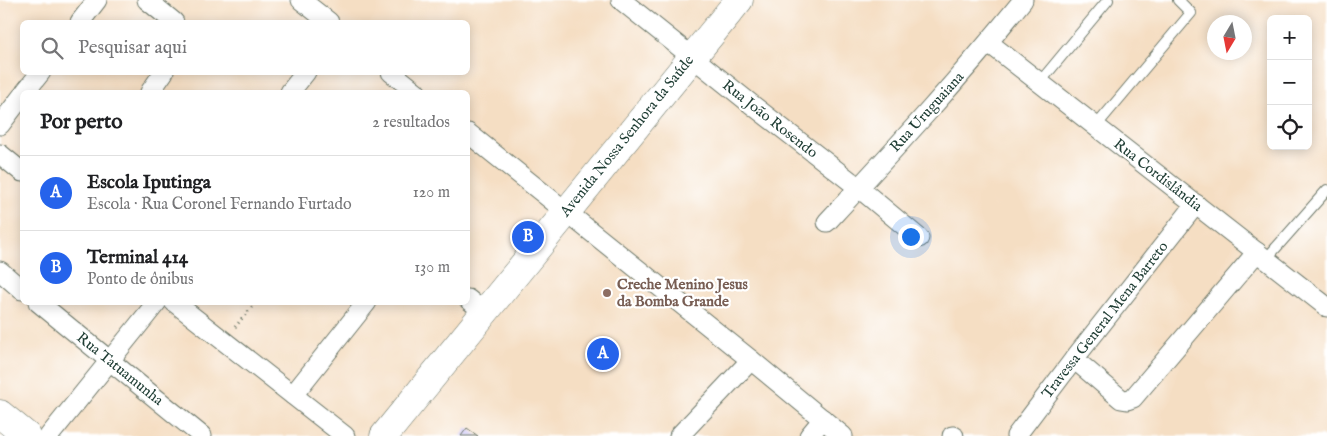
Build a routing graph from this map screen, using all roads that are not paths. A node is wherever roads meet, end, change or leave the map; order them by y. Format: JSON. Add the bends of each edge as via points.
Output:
{"nodes":[{"id":1,"x":97,"y":0,"type":"edge"},
{"id":2,"x":147,"y":0,"type":"edge"},
{"id":3,"x":301,"y":0,"type":"edge"},
{"id":4,"x":622,"y":0,"type":"edge"},
{"id":5,"x":739,"y":0,"type":"edge"},
{"id":6,"x":1023,"y":0,"type":"edge"},
{"id":7,"x":1108,"y":0,"type":"edge"},
{"id":8,"x":1178,"y":0,"type":"edge"},
{"id":9,"x":82,"y":20,"type":"edge"},
{"id":10,"x":172,"y":20,"type":"edge"},
{"id":11,"x":326,"y":20,"type":"edge"},
{"id":12,"x":989,"y":43,"type":"junction"},
{"id":13,"x":692,"y":57,"type":"junction"},
{"id":14,"x":39,"y":75,"type":"edge"},
{"id":15,"x":162,"y":75,"type":"edge"},
{"id":16,"x":304,"y":75,"type":"edge"},
{"id":17,"x":395,"y":75,"type":"edge"},
{"id":18,"x":1040,"y":82,"type":"junction"},
{"id":19,"x":27,"y":90,"type":"edge"},
{"id":20,"x":151,"y":90,"type":"edge"},
{"id":21,"x":292,"y":90,"type":"edge"},
{"id":22,"x":414,"y":90,"type":"edge"},
{"id":23,"x":20,"y":99,"type":"edge"},
{"id":24,"x":0,"y":125,"type":"edge"},
{"id":25,"x":1096,"y":126,"type":"junction"},
{"id":26,"x":470,"y":136,"type":"edge"},
{"id":27,"x":0,"y":154,"type":"edge"},
{"id":28,"x":20,"y":170,"type":"edge"},
{"id":29,"x":859,"y":188,"type":"junction"},
{"id":30,"x":1327,"y":190,"type":"edge"},
{"id":31,"x":1196,"y":204,"type":"junction"},
{"id":32,"x":566,"y":212,"type":"junction"},
{"id":33,"x":827,"y":222,"type":"dead end"},
{"id":34,"x":919,"y":238,"type":"dead end"},
{"id":35,"x":1262,"y":256,"type":"junction"},
{"id":36,"x":0,"y":271,"type":"edge"},
{"id":37,"x":20,"y":288,"type":"edge"},
{"id":38,"x":42,"y":305,"type":"edge"},
{"id":39,"x":155,"y":305,"type":"edge"},
{"id":40,"x":178,"y":305,"type":"edge"},
{"id":41,"x":365,"y":305,"type":"edge"},
{"id":42,"x":476,"y":306,"type":"edge"},
{"id":43,"x":1327,"y":307,"type":"edge"},
{"id":44,"x":1074,"y":359,"type":"junction"},
{"id":45,"x":751,"y":360,"type":"junction"},
{"id":46,"x":109,"y":361,"type":"junction"},
{"id":47,"x":293,"y":395,"type":"junction"},
{"id":48,"x":0,"y":414,"type":"edge"},
{"id":49,"x":822,"y":419,"type":"junction"},
{"id":50,"x":27,"y":436,"type":"edge"},
{"id":51,"x":49,"y":436,"type":"edge"},
{"id":52,"x":202,"y":436,"type":"edge"},
{"id":53,"x":345,"y":436,"type":"edge"},
{"id":54,"x":384,"y":436,"type":"edge"},
{"id":55,"x":679,"y":436,"type":"edge"},
{"id":56,"x":809,"y":436,"type":"edge"},
{"id":57,"x":843,"y":436,"type":"edge"},
{"id":58,"x":1016,"y":436,"type":"edge"}],
"edges":[{"from":1,"to":9,"type":"street"},
{"from":2,"to":10,"type":"street"},
{"from":3,"to":11,"type":"street"},
{"from":4,"to":13,"type":"street","name":"Rua João Rosendo"},
{"from":5,"to":13,"type":"street","name":"Avenida Nossa Senhora da Saúde"},
{"from":6,"to":12,"type":"street","name":"Rua Uruguaiana"},
{"from":7,"to":18,"type":"lane"},
{"from":8,"to":25,"type":"lane","via":[[1191,13]]},
{"from":12,"to":18,"type":"street","name":"Rua Cordislândia"},
{"from":12,"to":29,"type":"street","name":"Rua Uruguaiana"},
{"from":13,"to":29,"type":"street","name":"Rua João Rosendo"},
{"from":13,"to":32,"type":"street","name":"Avenida Nossa Senhora da Saúde"},
{"from":14,"to":19,"type":"street"},
{"from":15,"to":20,"type":"street"},
{"from":16,"to":21,"type":"street"},
{"from":17,"to":22,"type":"street"},
{"from":18,"to":25,"type":"street","name":"Rua Cordislândia"},
{"from":23,"to":24,"type":"street"},
{"from":25,"to":31,"type":"street","name":"Rua Cordislândia"},
{"from":26,"to":32,"type":"street"},
{"from":27,"to":28,"type":"street"},
{"from":29,"to":33,"type":"street","name":"Rua Uruguaiana"},
{"from":29,"to":34,"type":"street","name":"Rua João Rosendo"},
{"from":30,"to":35,"type":"lane"},
{"from":31,"to":35,"type":"street","name":"Rua Cordislândia"},
{"from":31,"to":44,"type":"street","name":"Travessa General Mena Barreto"},
{"from":32,"to":42,"type":"street","name":"Avenida Nossa Senhora da Saúde"},
{"from":32,"to":45,"type":"street"},
{"from":35,"to":43,"type":"street","name":"Rua Cordislândia"},
{"from":35,"to":44,"type":"street","via":[[1134,398],[1121,398]]},
{"from":36,"to":37,"type":"street"},
{"from":38,"to":46,"type":"street","name":"Rua Tatuamunha"},
{"from":39,"to":46,"type":"street"},
{"from":40,"to":47,"type":"street"},
{"from":41,"to":47,"type":"street"},
{"from":42,"to":54,"type":"street","name":"Avenida Nossa Senhora da Saúde"},
{"from":44,"to":58,"type":"street","name":"Travessa General Mena Barreto"},
{"from":45,"to":49,"type":"street"},
{"from":45,"to":55,"type":"street"},
{"from":46,"to":51,"type":"street"},
{"from":46,"to":52,"type":"street","name":"Rua Tatuamunha"},
{"from":47,"to":53,"type":"street"},
{"from":48,"to":50,"type":"street"},
{"from":49,"to":56,"type":"street"},
{"from":49,"to":57,"type":"street"}]}
